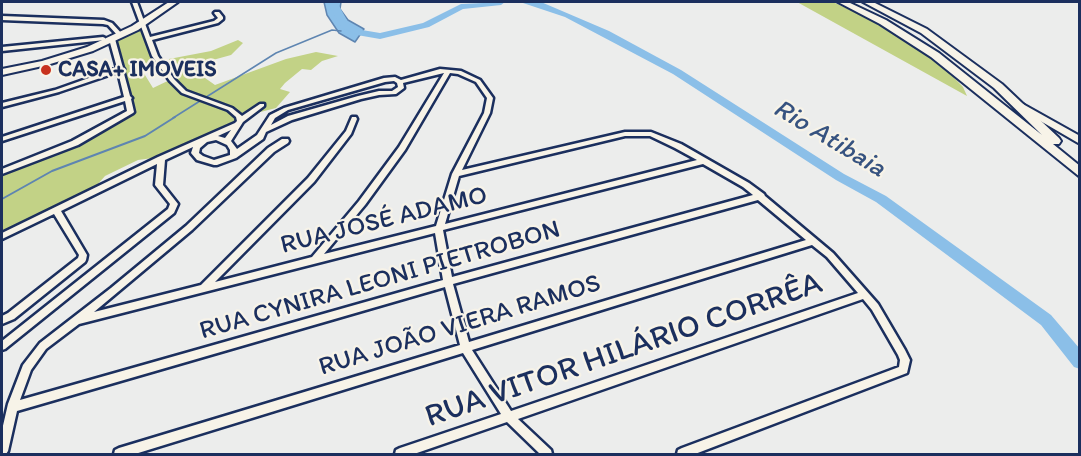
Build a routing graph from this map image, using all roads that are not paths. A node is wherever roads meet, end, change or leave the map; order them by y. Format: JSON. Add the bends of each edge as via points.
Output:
{"nodes":[{"id":1,"x":135,"y":2,"type":"edge"},
{"id":2,"x":174,"y":2,"type":"edge"},
{"id":3,"x":842,"y":2,"type":"edge"},
{"id":4,"x":867,"y":2,"type":"edge"},
{"id":5,"x":217,"y":13,"type":"dead end"},
{"id":6,"x":2,"y":18,"type":"edge"},
{"id":7,"x":142,"y":23,"type":"junction"},
{"id":8,"x":914,"y":25,"type":"junction"},
{"id":9,"x":897,"y":31,"type":"junction"},
{"id":10,"x":110,"y":37,"type":"junction"},
{"id":11,"x":149,"y":39,"type":"junction"},
{"id":12,"x":938,"y":41,"type":"junction"},
{"id":13,"x":80,"y":45,"type":"junction"},
{"id":14,"x":919,"y":45,"type":"junction"},
{"id":15,"x":2,"y":49,"type":"edge"},
{"id":16,"x":64,"y":57,"type":"junction"},
{"id":17,"x":121,"y":69,"type":"junction"},
{"id":18,"x":448,"y":71,"type":"junction"},
{"id":19,"x":2,"y":72,"type":"edge"},
{"id":20,"x":400,"y":82,"type":"junction"},
{"id":21,"x":377,"y":83,"type":"junction"},
{"id":22,"x":361,"y":87,"type":"junction"},
{"id":23,"x":379,"y":93,"type":"junction"},
{"id":24,"x":332,"y":95,"type":"junction"},
{"id":25,"x":366,"y":95,"type":"junction"},
{"id":26,"x":129,"y":98,"type":"junction"},
{"id":27,"x":2,"y":105,"type":"edge"},
{"id":28,"x":337,"y":105,"type":"junction"},
{"id":29,"x":1019,"y":105,"type":"junction"},
{"id":30,"x":286,"y":108,"type":"junction"},
{"id":31,"x":235,"y":112,"type":"junction"},
{"id":32,"x":290,"y":118,"type":"junction"},
{"id":33,"x":354,"y":119,"type":"dead end"},
{"id":34,"x":238,"y":123,"type":"junction"},
{"id":35,"x":266,"y":130,"type":"junction"},
{"id":36,"x":2,"y":140,"type":"edge"},
{"id":37,"x":205,"y":140,"type":"junction"},
{"id":38,"x":285,"y":141,"type":"dead end"},
{"id":39,"x":1080,"y":141,"type":"edge"},
{"id":40,"x":231,"y":148,"type":"junction"},
{"id":41,"x":179,"y":152,"type":"junction"},
{"id":42,"x":195,"y":153,"type":"junction"},
{"id":43,"x":161,"y":159,"type":"junction"},
{"id":44,"x":705,"y":161,"type":"junction"},
{"id":45,"x":1080,"y":162,"type":"edge"},
{"id":46,"x":2,"y":172,"type":"edge"},
{"id":47,"x":1080,"y":173,"type":"edge"},
{"id":48,"x":456,"y":174,"type":"junction"},
{"id":49,"x":761,"y":196,"type":"junction"},
{"id":50,"x":56,"y":210,"type":"junction"},
{"id":51,"x":439,"y":230,"type":"junction"},
{"id":52,"x":2,"y":236,"type":"edge"},
{"id":53,"x":814,"y":242,"type":"junction"},
{"id":54,"x":315,"y":259,"type":"junction"},
{"id":55,"x":448,"y":282,"type":"junction"},
{"id":56,"x":203,"y":288,"type":"junction"},
{"id":57,"x":864,"y":295,"type":"junction"},
{"id":58,"x":2,"y":320,"type":"edge"},
{"id":59,"x":74,"y":321,"type":"junction"},
{"id":60,"x":2,"y":346,"type":"edge"},
{"id":61,"x":465,"y":347,"type":"junction"},
{"id":62,"x":12,"y":407,"type":"junction"},
{"id":63,"x":509,"y":417,"type":"junction"},
{"id":64,"x":2,"y":451,"type":"edge"},
{"id":65,"x":119,"y":454,"type":"edge"},
{"id":66,"x":400,"y":454,"type":"edge"},
{"id":67,"x":547,"y":454,"type":"edge"},
{"id":68,"x":682,"y":454,"type":"edge"}],
"edges":[{"from":1,"to":7,"type":"street"},
{"from":2,"to":7,"type":"street"},
{"from":3,"to":9,"type":"main road"},
{"from":4,"to":8,"type":"main road"},
{"from":5,"to":11,"type":"street","via":[[221,18],[216,22]]},
{"from":6,"to":10,"type":"street","via":[[104,22]]},
{"from":7,"to":10,"type":"street"},
{"from":7,"to":11,"type":"street"},
{"from":8,"to":9,"type":"main road","via":[[914,33]]},
{"from":8,"to":12,"type":"main road"},
{"from":9,"to":14,"type":"main road"},
{"from":10,"to":13,"type":"street"},
{"from":10,"to":16,"type":"street"},
{"from":10,"to":17,"type":"street"},
{"from":11,"to":31,"type":"street","via":[[163,70],[184,92]]},
{"from":12,"to":14,"type":"main road","via":[[921,39]]},
{"from":12,"to":29,"type":"main road"},
{"from":13,"to":15,"type":"street"},
{"from":13,"to":16,"type":"street"},
{"from":14,"to":47,"type":"main road","via":[[961,74]]},
{"from":16,"to":19,"type":"street"},
{"from":17,"to":26,"type":"street"},
{"from":17,"to":27,"type":"street"},
{"from":18,"to":20,"type":"street"},
{"from":18,"to":48,"type":"street","via":[[472,77],[487,92],[490,103]]},
{"from":18,"to":54,"type":"street","via":[[391,163]]},
{"from":20,"to":21,"type":"street","via":[[388,79]]},
{"from":20,"to":23,"type":"street","via":[[398,91]]},
{"from":21,"to":22,"type":"street"},
{"from":21,"to":23,"type":"street"},
{"from":22,"to":24,"type":"street"},
{"from":22,"to":25,"type":"street","via":[[360,92]]},
{"from":23,"to":25,"type":"street"},
{"from":24,"to":28,"type":"street","via":[[340,98]]},
{"from":24,"to":30,"type":"street"},
{"from":25,"to":28,"type":"street"},
{"from":26,"to":36,"type":"street"},
{"from":26,"to":46,"type":"street","via":[[131,112],[75,143]]},
{"from":28,"to":32,"type":"street"},
{"from":29,"to":39,"type":"street"},
{"from":29,"to":45,"type":"main road"},
{"from":30,"to":32,"type":"street","via":[[292,113]]},
{"from":30,"to":35,"type":"street","via":[[272,117]]},
{"from":31,"to":34,"type":"street"},
{"from":31,"to":34,"type":"street","via":[[262,105]]},
{"from":32,"to":35,"type":"street"},
{"from":33,"to":56,"type":"street","via":[[349,132],[311,180]]},
{"from":34,"to":37,"type":"street"},
{"from":34,"to":40,"type":"street"},
{"from":35,"to":40,"type":"street","via":[[250,144]]},
{"from":37,"to":40,"type":"street","via":[[217,138]]},
{"from":37,"to":41,"type":"street"},
{"from":37,"to":42,"type":"street"},
{"from":38,"to":59,"type":"street","via":[[180,235]]},
{"from":40,"to":42,"type":"street","via":[[214,163]]},
{"from":41,"to":42,"type":"street"},
{"from":41,"to":43,"type":"street"},
{"from":43,"to":50,"type":"street"},
{"from":43,"to":60,"type":"street","via":[[159,185],[174,204],[171,211]]},
{"from":44,"to":48,"type":"street","via":[[664,139],[633,132]]},
{"from":44,"to":49,"type":"street"},
{"from":44,"to":51,"type":"street","name":"RUA JOSÉ ADAMO"},
{"from":48,"to":51,"type":"street"},
{"from":49,"to":53,"type":"street"},
{"from":49,"to":55,"type":"street","name":"RUA CYNIRA LEONI PIETROBON"},
{"from":50,"to":52,"type":"street"},
{"from":50,"to":58,"type":"street","via":[[83,255],[82,260]]},
{"from":51,"to":54,"type":"street","name":"RUA JOSÉ ADAMO"},
{"from":51,"to":55,"type":"street"},
{"from":53,"to":57,"type":"street"},
{"from":53,"to":61,"type":"street","name":"RUA JOÃO VIERA RAMOS"},
{"from":54,"to":56,"type":"street","name":"RUA JOSÉ ADAMO"},
{"from":55,"to":61,"type":"street"},
{"from":55,"to":62,"type":"street","name":"RUA CYNIRA LEONI PIETROBON"},
{"from":56,"to":59,"type":"street","name":"RUA JOSÉ ADAMO"},
{"from":57,"to":63,"type":"street","name":"RUA VITOR HILÁRIO CORRÊA"},
{"from":57,"to":68,"type":"street","via":[[902,353],[905,367],[897,374]]},
{"from":59,"to":62,"type":"street","via":[[35,356]]},
{"from":61,"to":63,"type":"street"},
{"from":61,"to":65,"type":"street","name":"RUA JOÃO VIERA RAMOS"},
{"from":62,"to":64,"type":"street"},
{"from":63,"to":66,"type":"street","name":"RUA VITOR HILÁRIO CORRÊA"},
{"from":63,"to":67,"type":"street"}]}
